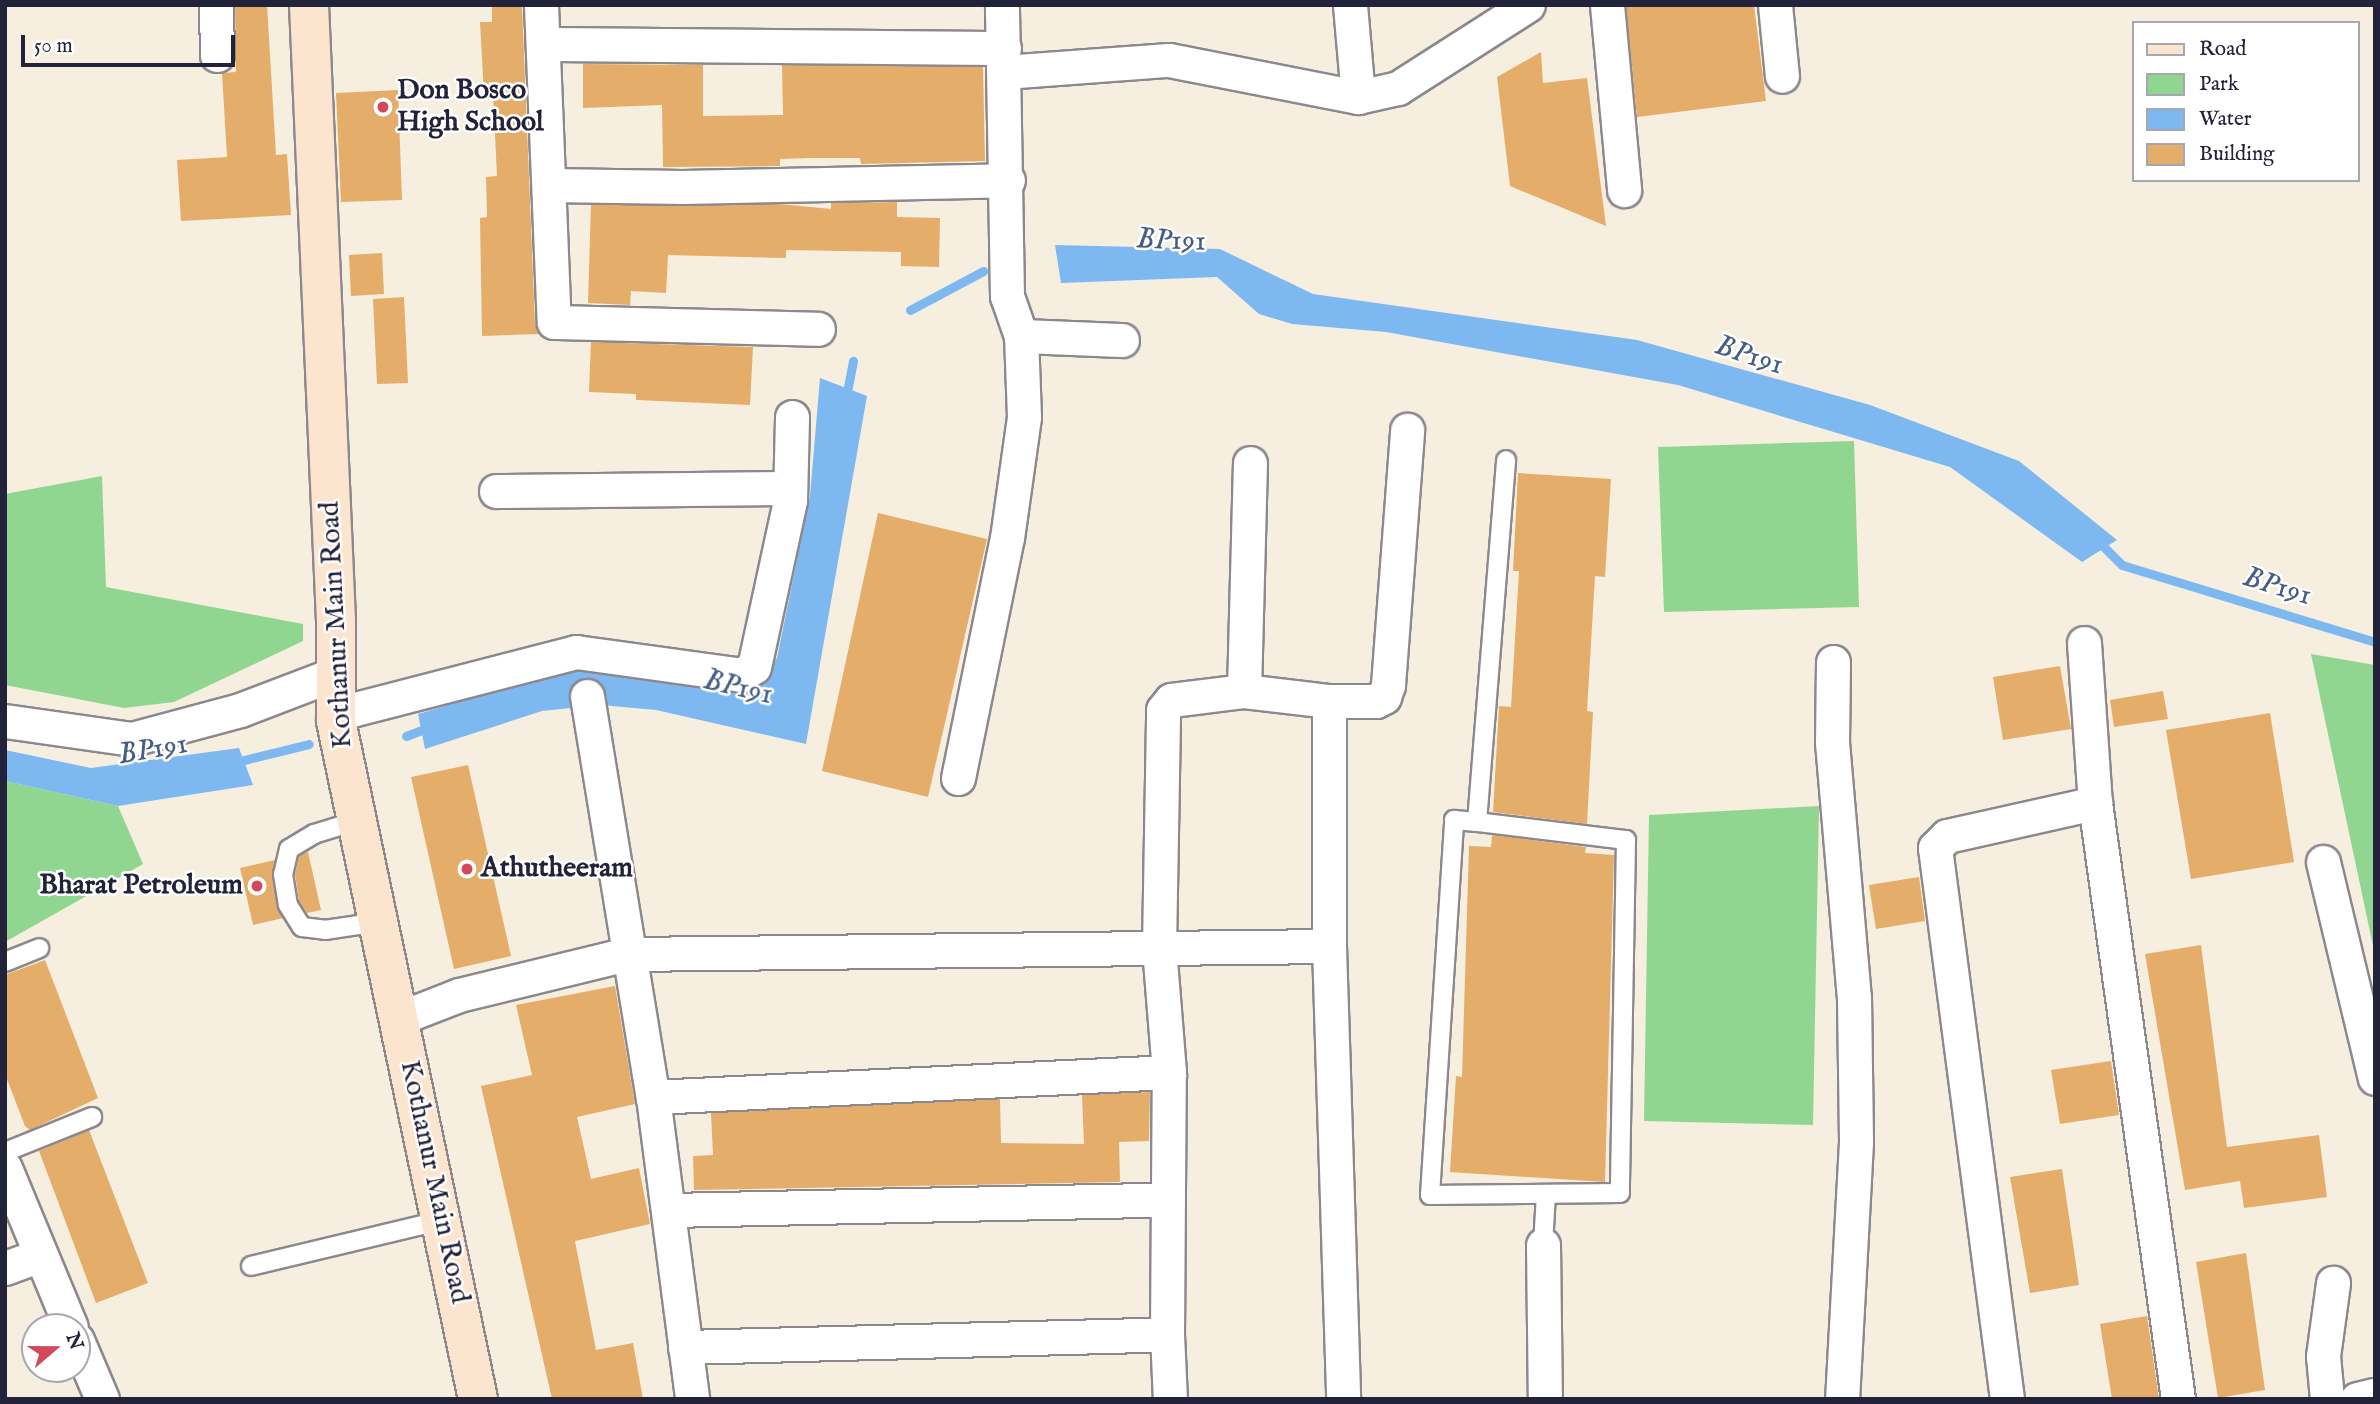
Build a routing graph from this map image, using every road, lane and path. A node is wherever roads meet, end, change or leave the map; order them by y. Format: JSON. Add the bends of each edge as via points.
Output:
{"nodes":[{"id":1,"x":216,"y":5,"type":"edge"},
{"id":2,"x":309,"y":5,"type":"edge"},
{"id":3,"x":541,"y":5,"type":"edge"},
{"id":4,"x":1002,"y":5,"type":"edge"},
{"id":5,"x":1350,"y":5,"type":"edge"},
{"id":6,"x":1528,"y":5,"type":"edge"},
{"id":7,"x":1607,"y":5,"type":"edge"},
{"id":8,"x":1774,"y":5,"type":"edge"},
{"id":9,"x":1486,"y":19,"type":"edge"},
{"id":10,"x":543,"y":44,"type":"junction"},
{"id":11,"x":218,"y":55,"type":"dead end"},
{"id":12,"x":1004,"y":60,"type":"junction"},
{"id":13,"x":1782,"y":76,"type":"dead end"},
{"id":14,"x":1358,"y":97,"type":"junction"},
{"id":15,"x":1008,"y":180,"type":"junction"},
{"id":16,"x":549,"y":185,"type":"junction"},
{"id":17,"x":1625,"y":190,"type":"dead end"},
{"id":18,"x":818,"y":329,"type":"dead end"},
{"id":19,"x":1021,"y":335,"type":"junction"},
{"id":20,"x":1122,"y":340,"type":"dead end"},
{"id":21,"x":792,"y":417,"type":"dead end"},
{"id":22,"x":1407,"y":430,"type":"dead end"},
{"id":23,"x":1506,"y":460,"type":"dead end"},
{"id":24,"x":1250,"y":463,"type":"dead end"},
{"id":25,"x":790,"y":488,"type":"junction"},
{"id":26,"x":496,"y":491,"type":"dead end"},
{"id":27,"x":2084,"y":643,"type":"dead end"},
{"id":28,"x":1833,"y":662,"type":"dead end"},
{"id":29,"x":337,"y":673,"type":"junction"},
{"id":30,"x":1244,"y":691,"type":"junction"},
{"id":31,"x":587,"y":696,"type":"dead end"},
{"id":32,"x":1329,"y":701,"type":"junction"},
{"id":33,"x":336,"y":714,"type":"junction"},
{"id":34,"x":5,"y":721,"type":"edge"},
{"id":35,"x":958,"y":778,"type":"dead end"},
{"id":36,"x":2095,"y":803,"type":"junction"},
{"id":37,"x":356,"y":821,"type":"junction"},
{"id":38,"x":1476,"y":822,"type":"junction"},
{"id":39,"x":2323,"y":862,"type":"dead end"},
{"id":40,"x":379,"y":922,"type":"junction"},
{"id":41,"x":1329,"y":946,"type":"junction"},
{"id":42,"x":39,"y":948,"type":"dead end"},
{"id":43,"x":1158,"y":948,"type":"junction"},
{"id":44,"x":627,"y":954,"type":"junction"},
{"id":45,"x":5,"y":962,"type":"edge"},
{"id":46,"x":400,"y":1018,"type":"junction"},
{"id":47,"x":1169,"y":1072,"type":"junction"},
{"id":48,"x":2375,"y":1078,"type":"edge"},
{"id":49,"x":653,"y":1097,"type":"junction"},
{"id":50,"x":92,"y":1117,"type":"dead end"},
{"id":51,"x":5,"y":1152,"type":"edge"},
{"id":52,"x":5,"y":1168,"type":"edge"},
{"id":53,"x":1546,"y":1194,"type":"junction"},
{"id":54,"x":1167,"y":1199,"type":"junction"},
{"id":55,"x":668,"y":1210,"type":"junction"},
{"id":56,"x":442,"y":1220,"type":"junction"},
{"id":57,"x":1543,"y":1244,"type":"joint"},
{"id":58,"x":40,"y":1255,"type":"junction"},
{"id":59,"x":251,"y":1266,"type":"dead end"},
{"id":60,"x":5,"y":1268,"type":"edge"},
{"id":61,"x":2333,"y":1283,"type":"dead end"},
{"id":62,"x":65,"y":1313,"type":"edge"},
{"id":63,"x":1167,"y":1335,"type":"junction"},
{"id":64,"x":685,"y":1347,"type":"junction"},
{"id":65,"x":91,"y":1373,"type":"edge"},
{"id":66,"x":2375,"y":1395,"type":"edge"},
{"id":67,"x":102,"y":1399,"type":"edge"},
{"id":68,"x":478,"y":1399,"type":"edge"},
{"id":69,"x":692,"y":1399,"type":"edge"},
{"id":70,"x":1170,"y":1399,"type":"edge"},
{"id":71,"x":1343,"y":1399,"type":"edge"},
{"id":72,"x":1545,"y":1399,"type":"edge"},
{"id":73,"x":1842,"y":1399,"type":"edge"},
{"id":74,"x":2007,"y":1399,"type":"edge"},
{"id":75,"x":2178,"y":1399,"type":"edge"},
{"id":76,"x":2326,"y":1399,"type":"edge"},
{"id":77,"x":2357,"y":1399,"type":"edge"}],
"edges":[{"from":1,"to":11,"type":"street"},
{"from":2,"to":29,"type":"main road","name":"Kothanur Main Road"},
{"from":3,"to":10,"type":"street"},
{"from":4,"to":12,"type":"street"},
{"from":5,"to":14,"type":"street"},
{"from":6,"to":9,"type":"street"},
{"from":7,"to":17,"type":"street"},
{"from":8,"to":13,"type":"street"},
{"from":9,"to":14,"type":"street","via":[[1398,88]]},
{"from":10,"to":12,"type":"street"},
{"from":10,"to":16,"type":"street"},
{"from":12,"to":14,"type":"street","via":[[1169,61]]},
{"from":12,"to":15,"type":"street"},
{"from":15,"to":16,"type":"street"},
{"from":15,"to":19,"type":"street","via":[[1007,296]]},
{"from":16,"to":18,"type":"street","via":[[554,322]]},
{"from":19,"to":20,"type":"street"},
{"from":19,"to":35,"type":"street","via":[[1024,417],[1007,538]]},
{"from":21,"to":25,"type":"street"},
{"from":22,"to":32,"type":"street","via":[[1388,685],[1384,697],[1376,701]]},
{"from":23,"to":38,"type":"lane"},
{"from":24,"to":30,"type":"street"},
{"from":25,"to":26,"type":"street"},
{"from":25,"to":33,"type":"street","via":[[754,667],[741,675],[576,652]]},
{"from":27,"to":36,"type":"street"},
{"from":28,"to":73,"type":"street","via":[[1832,742],[1854,997],[1856,1142]]},
{"from":29,"to":33,"type":"main road","name":"Kothanur Main Road"},
{"from":29,"to":34,"type":"street","via":[[240,710],[132,739]]},
{"from":30,"to":32,"type":"street"},
{"from":30,"to":43,"type":"street","via":[[1171,700],[1163,710]]},
{"from":31,"to":44,"type":"street"},
{"from":32,"to":41,"type":"street"},
{"from":33,"to":37,"type":"main road","name":"Kothanur Main Road"},
{"from":36,"to":74,"type":"street","via":[[1947,836],[1934,848]]},
{"from":36,"to":75,"type":"street"},
{"from":37,"to":40,"type":"main road","name":"Kothanur Main Road"},
{"from":37,"to":40,"type":"lane","via":[[314,834],[289,849],[283,874],[288,905],[302,927],[325,930]]},
{"from":38,"to":53,"type":"lane","via":[[1454,820],[1430,1195]]},
{"from":38,"to":53,"type":"lane","via":[[1626,840],[1620,1193]]},
{"from":39,"to":48,"type":"street"},
{"from":40,"to":46,"type":"main road","name":"Kothanur Main Road"},
{"from":41,"to":43,"type":"street"},
{"from":41,"to":71,"type":"street"},
{"from":42,"to":45,"type":"lane"},
{"from":43,"to":44,"type":"street"},
{"from":43,"to":47,"type":"street"},
{"from":44,"to":46,"type":"street","via":[[459,995]]},
{"from":44,"to":49,"type":"street"},
{"from":46,"to":56,"type":"main road","name":"Kothanur Main Road"},
{"from":47,"to":49,"type":"street"},
{"from":47,"to":54,"type":"street"},
{"from":49,"to":55,"type":"street"},
{"from":50,"to":51,"type":"lane"},
{"from":52,"to":58,"type":"street"},
{"from":53,"to":57,"type":"lane"},
{"from":54,"to":55,"type":"street"},
{"from":54,"to":63,"type":"street"},
{"from":55,"to":64,"type":"street"},
{"from":56,"to":59,"type":"lane"},
{"from":56,"to":68,"type":"main road","name":"Kothanur Main Road"},
{"from":57,"to":72,"type":"street"},
{"from":58,"to":60,"type":"street"},
{"from":58,"to":62,"type":"street"},
{"from":61,"to":76,"type":"street","via":[[2323,1343]]},
{"from":63,"to":64,"type":"street"},
{"from":63,"to":70,"type":"street"},
{"from":64,"to":69,"type":"street"},
{"from":65,"to":67,"type":"street"},
{"from":66,"to":77,"type":"street"}]}
